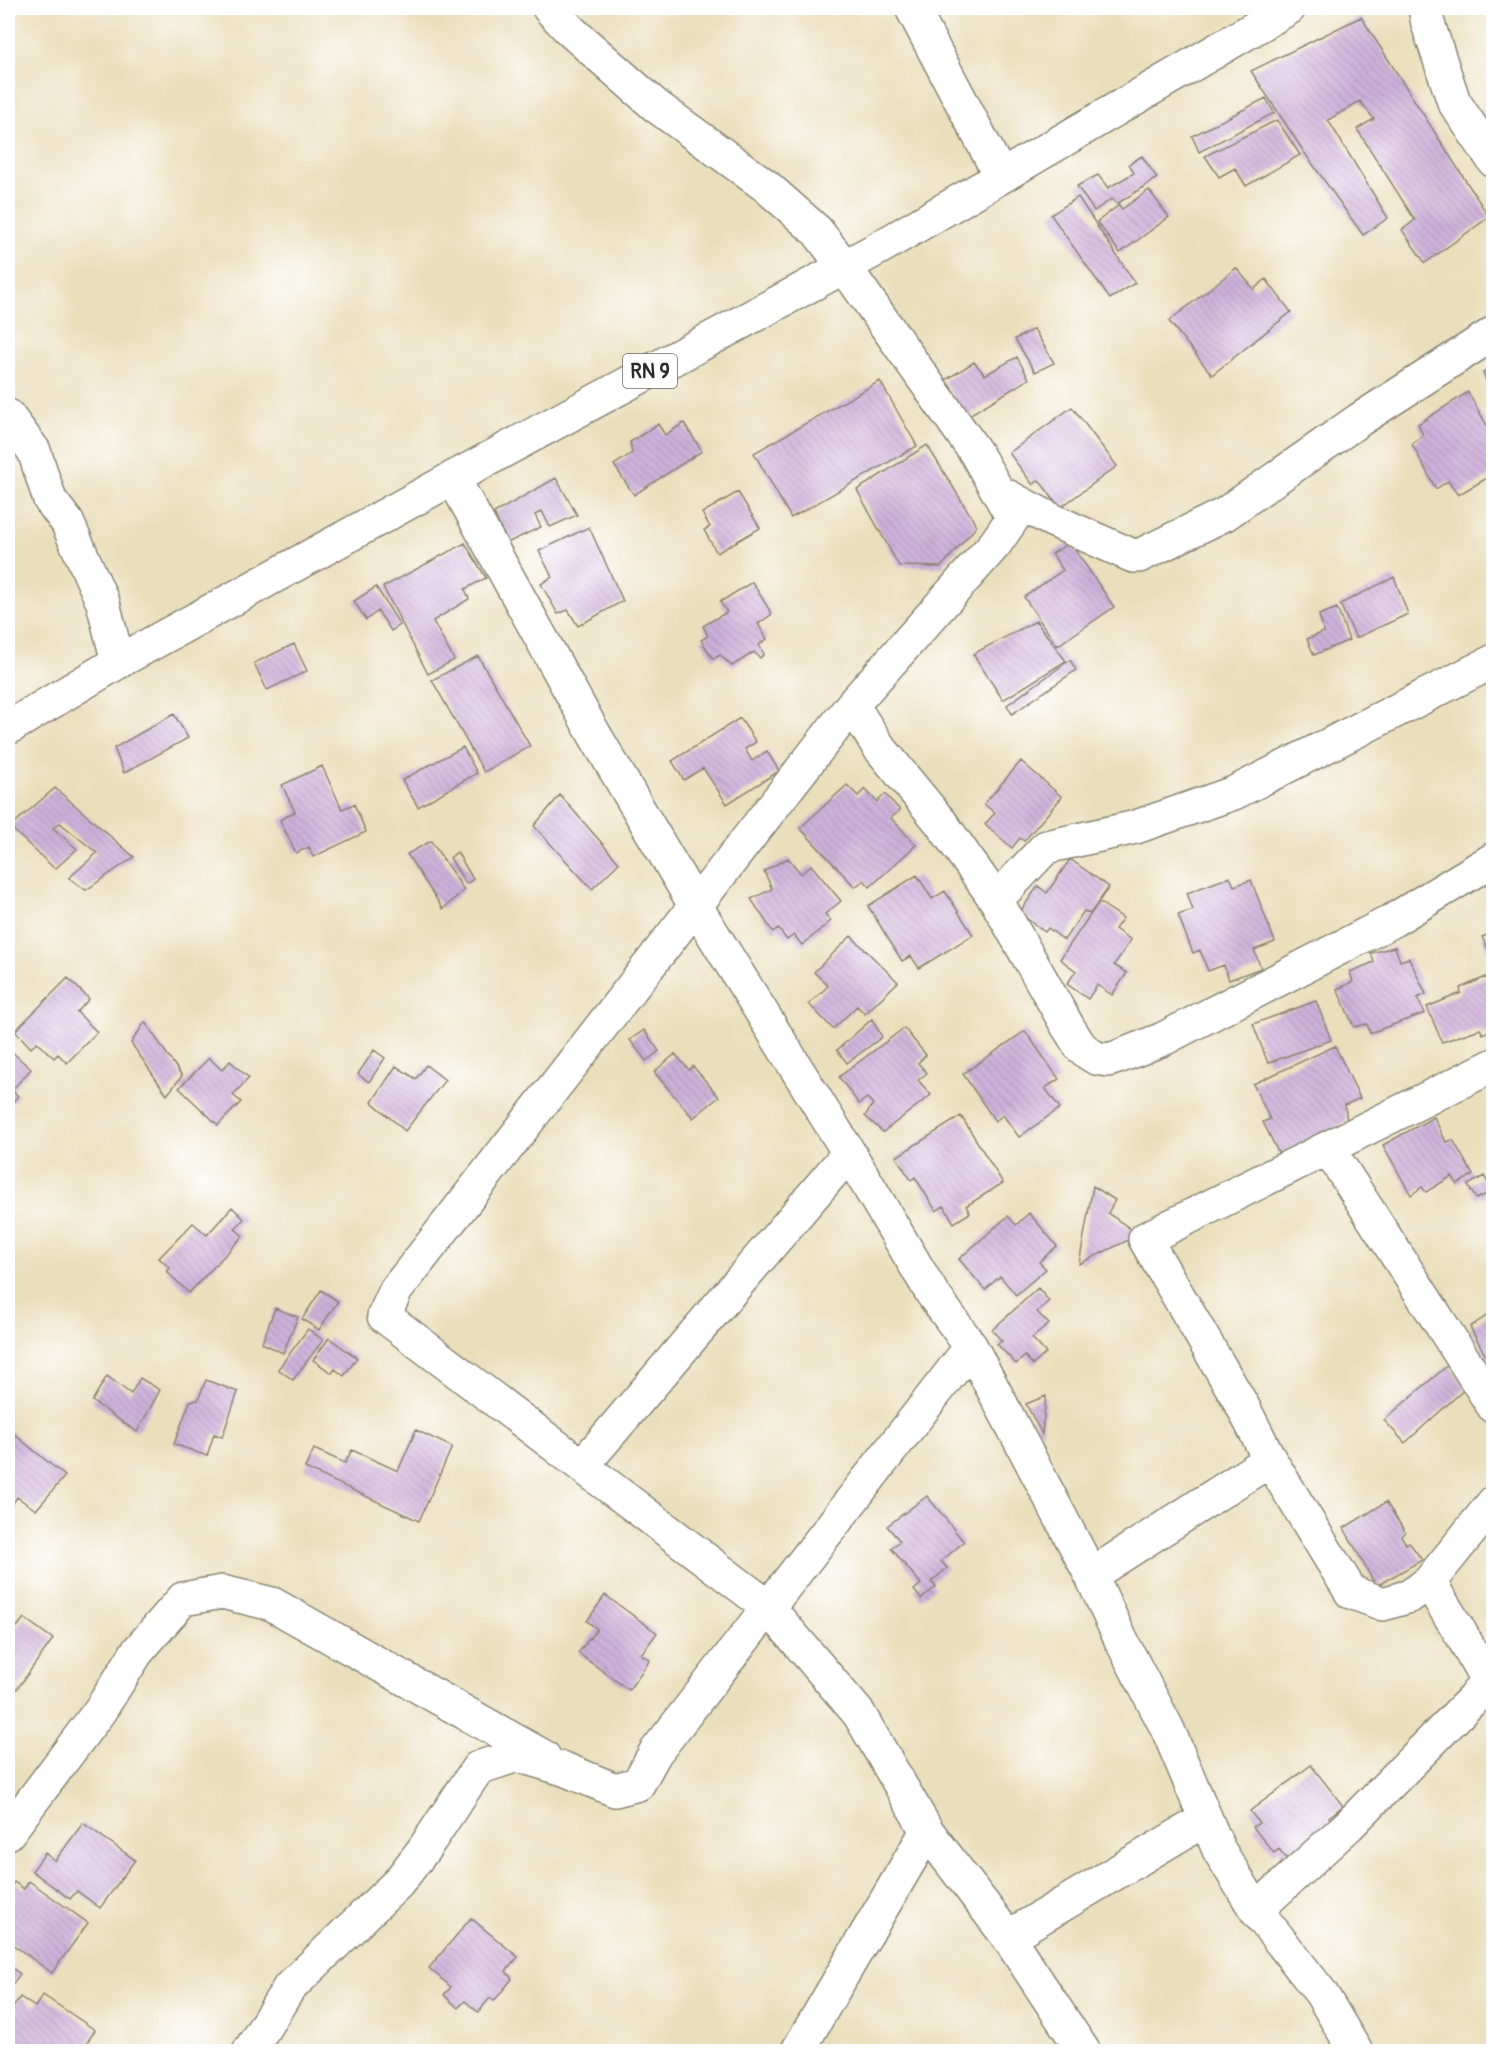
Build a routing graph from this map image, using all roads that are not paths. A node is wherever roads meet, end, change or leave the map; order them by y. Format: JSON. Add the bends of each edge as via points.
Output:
{"nodes":[{"id":1,"x":549,"y":8,"type":"edge"},
{"id":2,"x":912,"y":8,"type":"edge"},
{"id":3,"x":1289,"y":8,"type":"edge"},
{"id":4,"x":1425,"y":8,"type":"edge"},
{"id":5,"x":1494,"y":161,"type":"edge"},
{"id":6,"x":1000,"y":175,"type":"junction"},
{"id":7,"x":844,"y":266,"type":"junction"},
{"id":8,"x":1494,"y":333,"type":"edge"},
{"id":9,"x":8,"y":416,"type":"edge"},
{"id":10,"x":453,"y":478,"type":"junction"},
{"id":11,"x":999,"y":492,"type":"junction"},
{"id":12,"x":1494,"y":661,"type":"edge"},
{"id":13,"x":118,"y":662,"type":"junction"},
{"id":14,"x":852,"y":705,"type":"junction"},
{"id":15,"x":8,"y":728,"type":"edge"},
{"id":16,"x":1494,"y":859,"type":"edge"},
{"id":17,"x":996,"y":900,"type":"junction"},
{"id":18,"x":694,"y":905,"type":"junction"},
{"id":19,"x":1494,"y":1065,"type":"edge"},
{"id":20,"x":1328,"y":1148,"type":"junction"},
{"id":21,"x":849,"y":1153,"type":"junction"},
{"id":22,"x":970,"y":1347,"type":"junction"},
{"id":23,"x":1494,"y":1407,"type":"edge"},
{"id":24,"x":1270,"y":1460,"type":"junction"},
{"id":25,"x":582,"y":1466,"type":"junction"},
{"id":26,"x":1494,"y":1502,"type":"edge"},
{"id":27,"x":1091,"y":1575,"type":"junction"},
{"id":28,"x":1429,"y":1581,"type":"junction"},
{"id":29,"x":767,"y":1606,"type":"junction"},
{"id":30,"x":564,"y":1769,"type":"junction"},
{"id":31,"x":1206,"y":1819,"type":"junction"},
{"id":32,"x":927,"y":1831,"type":"junction"},
{"id":33,"x":8,"y":1833,"type":"edge"},
{"id":34,"x":1256,"y":1910,"type":"junction"},
{"id":35,"x":1008,"y":1937,"type":"junction"},
{"id":36,"x":249,"y":2052,"type":"edge"},
{"id":37,"x":797,"y":2052,"type":"edge"},
{"id":38,"x":1084,"y":2052,"type":"edge"},
{"id":39,"x":1356,"y":2052,"type":"edge"}],
"edges":[{"from":1,"to":7,"type":"street","via":[[656,106],[766,186],[816,231]]},
{"from":2,"to":6,"type":"street"},
{"from":3,"to":6,"type":"street","number":"RN 9"},
{"from":4,"to":5,"type":"street","via":[[1454,102]]},
{"from":6,"to":7,"type":"street","number":"RN 9"},
{"from":7,"to":10,"type":"street","number":"RN 9"},
{"from":7,"to":11,"type":"street","via":[[976,453]]},
{"from":8,"to":11,"type":"street","via":[[1359,420],[1225,514],[1139,556],[1052,520]]},
{"from":9,"to":13,"type":"street","via":[[34,451],[50,500],[67,522],[103,603]]},
{"from":10,"to":13,"type":"street","number":"RN 9"},
{"from":10,"to":18,"type":"street"},
{"from":11,"to":14,"type":"street","via":[[1013,518],[995,544]]},
{"from":12,"to":17,"type":"street","via":[[1234,793],[1136,827],[1046,847]]},
{"from":13,"to":15,"type":"street","number":"RN 9"},
{"from":14,"to":17,"type":"street","via":[[879,747],[942,824]]},
{"from":14,"to":18,"type":"street"},
{"from":16,"to":17,"type":"street","via":[[1390,922],[1266,987],[1162,1039],[1108,1060],[1096,1058],[1080,1046]]},
{"from":18,"to":21,"type":"street"},
{"from":18,"to":25,"type":"street","via":[[396,1290],[384,1316]]},
{"from":19,"to":20,"type":"street"},
{"from":20,"to":23,"type":"street"},
{"from":20,"to":24,"type":"street","via":[[1145,1239]]},
{"from":21,"to":22,"type":"street","via":[[932,1293]]},
{"from":21,"to":25,"type":"street"},
{"from":22,"to":27,"type":"street"},
{"from":22,"to":29,"type":"street"},
{"from":24,"to":27,"type":"street"},
{"from":24,"to":28,"type":"street","via":[[1351,1592],[1383,1604],[1410,1596]]},
{"from":25,"to":29,"type":"street"},
{"from":26,"to":28,"type":"street"},
{"from":27,"to":31,"type":"street","via":[[1168,1730]]},
{"from":28,"to":34,"type":"street","via":[[1487,1680],[1349,1826]]},
{"from":29,"to":30,"type":"street","via":[[656,1753],[638,1784],[615,1790]]},
{"from":29,"to":32,"type":"street","via":[[859,1714]]},
{"from":30,"to":33,"type":"street","via":[[272,1604],[222,1592],[183,1599],[137,1652],[101,1709]]},
{"from":30,"to":36,"type":"street","via":[[517,1755],[478,1768],[398,1883],[289,1989]]},
{"from":31,"to":34,"type":"street","via":[[1219,1851]]},
{"from":31,"to":35,"type":"street"},
{"from":32,"to":35,"type":"street"},
{"from":32,"to":37,"type":"street"},
{"from":34,"to":39,"type":"street","via":[[1321,1993]]},
{"from":35,"to":38,"type":"street"}]}
